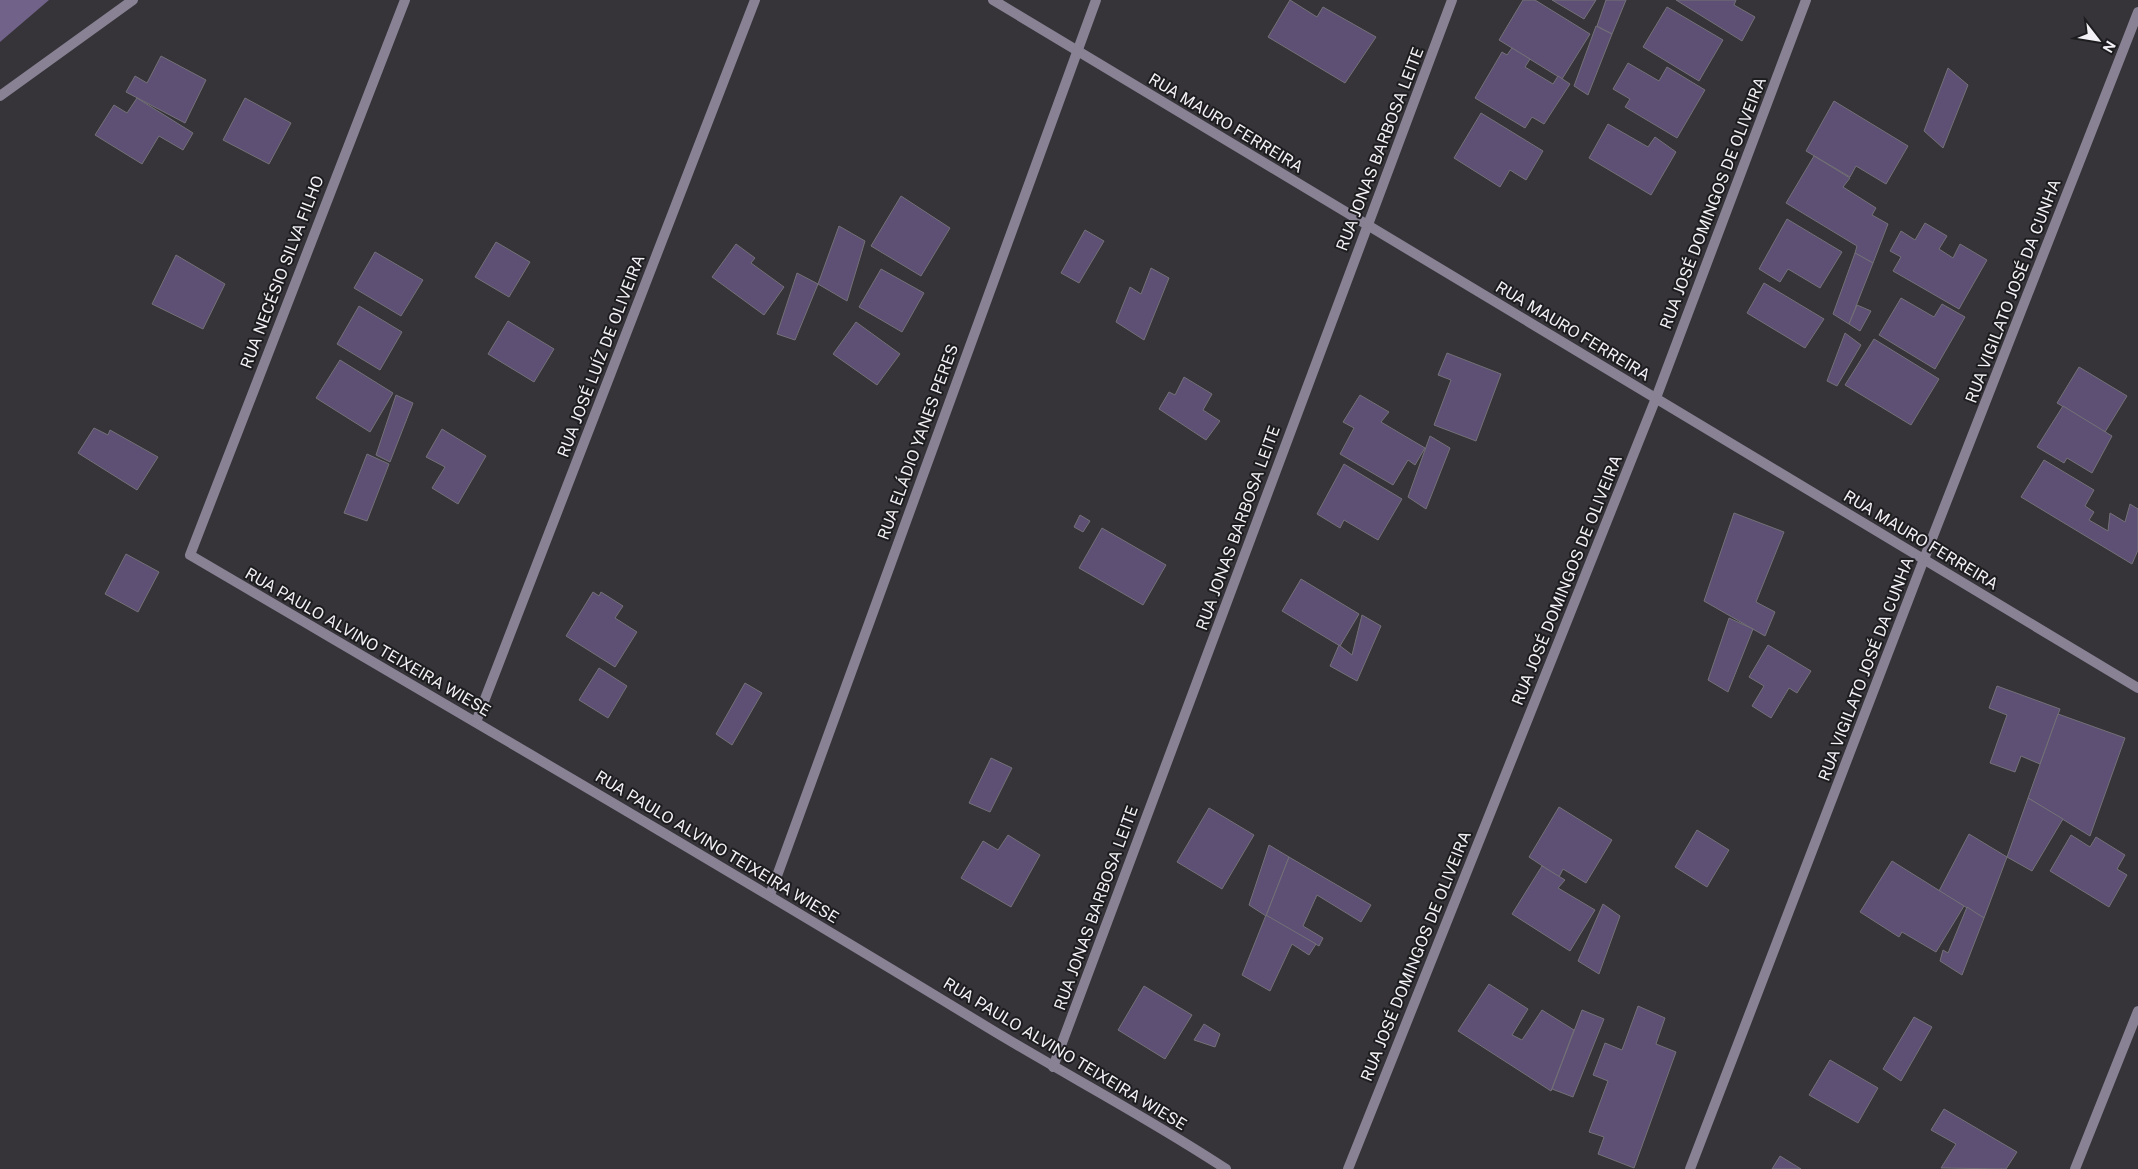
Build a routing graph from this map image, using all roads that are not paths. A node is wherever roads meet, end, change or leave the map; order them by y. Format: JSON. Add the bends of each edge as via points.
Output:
{"nodes":[{"id":1,"x":133,"y":0,"type":"edge"},
{"id":2,"x":405,"y":0,"type":"edge"},
{"id":3,"x":755,"y":0,"type":"edge"},
{"id":4,"x":993,"y":0,"type":"edge"},
{"id":5,"x":1096,"y":0,"type":"edge"},
{"id":6,"x":1452,"y":0,"type":"edge"},
{"id":7,"x":1806,"y":0,"type":"edge"},
{"id":8,"x":2138,"y":12,"type":"edge"},
{"id":9,"x":1077,"y":50,"type":"junction"},
{"id":10,"x":0,"y":96,"type":"edge"},
{"id":11,"x":1367,"y":225,"type":"junction"},
{"id":12,"x":1656,"y":398,"type":"junction"},
{"id":13,"x":190,"y":554,"type":"joint"},
{"id":14,"x":1924,"y":559,"type":"junction"},
{"id":15,"x":2138,"y":688,"type":"edge"},
{"id":16,"x":476,"y":722,"type":"junction"},
{"id":17,"x":770,"y":895,"type":"junction"},
{"id":18,"x":2138,"y":1011,"type":"edge"},
{"id":19,"x":1053,"y":1067,"type":"junction"},
{"id":20,"x":1226,"y":1169,"type":"edge"},
{"id":21,"x":1348,"y":1169,"type":"edge"},
{"id":22,"x":1690,"y":1169,"type":"edge"},
{"id":23,"x":2075,"y":1169,"type":"edge"}],
"edges":[{"from":1,"to":10,"type":"street"},
{"from":2,"to":13,"type":"street","name":"RUA NECÉSIO SILVA FILHO"},
{"from":3,"to":16,"type":"street","name":"RUA JOSÉ LUÍZ DE OLIVEIRA"},
{"from":4,"to":9,"type":"street","name":"RUA MAURO FERREIRA"},
{"from":5,"to":9,"type":"street","name":"RUA ELÁDIO YANES PERES"},
{"from":6,"to":11,"type":"street","name":"RUA JONAS BARBOSA LEITE"},
{"from":7,"to":12,"type":"street","name":"RUA JOSÉ DOMINGOS DE OLIVEIRA"},
{"from":8,"to":14,"type":"street","name":"RUA VIGILATO JOSÉ DA CUNHA"},
{"from":9,"to":11,"type":"street","name":"RUA MAURO FERREIRA"},
{"from":9,"to":17,"type":"street","name":"RUA ELÁDIO YANES PERES"},
{"from":11,"to":12,"type":"street","name":"RUA MAURO FERREIRA"},
{"from":11,"to":19,"type":"street","name":"RUA JONAS BARBOSA LEITE"},
{"from":12,"to":14,"type":"street","name":"RUA MAURO FERREIRA"},
{"from":12,"to":21,"type":"street","name":"RUA JOSÉ DOMINGOS DE OLIVEIRA"},
{"from":13,"to":16,"type":"street","name":"RUA PAULO ALVINO TEIXEIRA WIESE"},
{"from":14,"to":15,"type":"street","name":"RUA MAURO FERREIRA"},
{"from":14,"to":22,"type":"street","name":"RUA VIGILATO JOSÉ DA CUNHA"},
{"from":16,"to":17,"type":"street","name":"RUA PAULO ALVINO TEIXEIRA WIESE"},
{"from":17,"to":19,"type":"street","name":"RUA PAULO ALVINO TEIXEIRA WIESE"},
{"from":18,"to":23,"type":"street"},
{"from":19,"to":20,"type":"street","name":"RUA PAULO ALVINO TEIXEIRA WIESE"}]}
